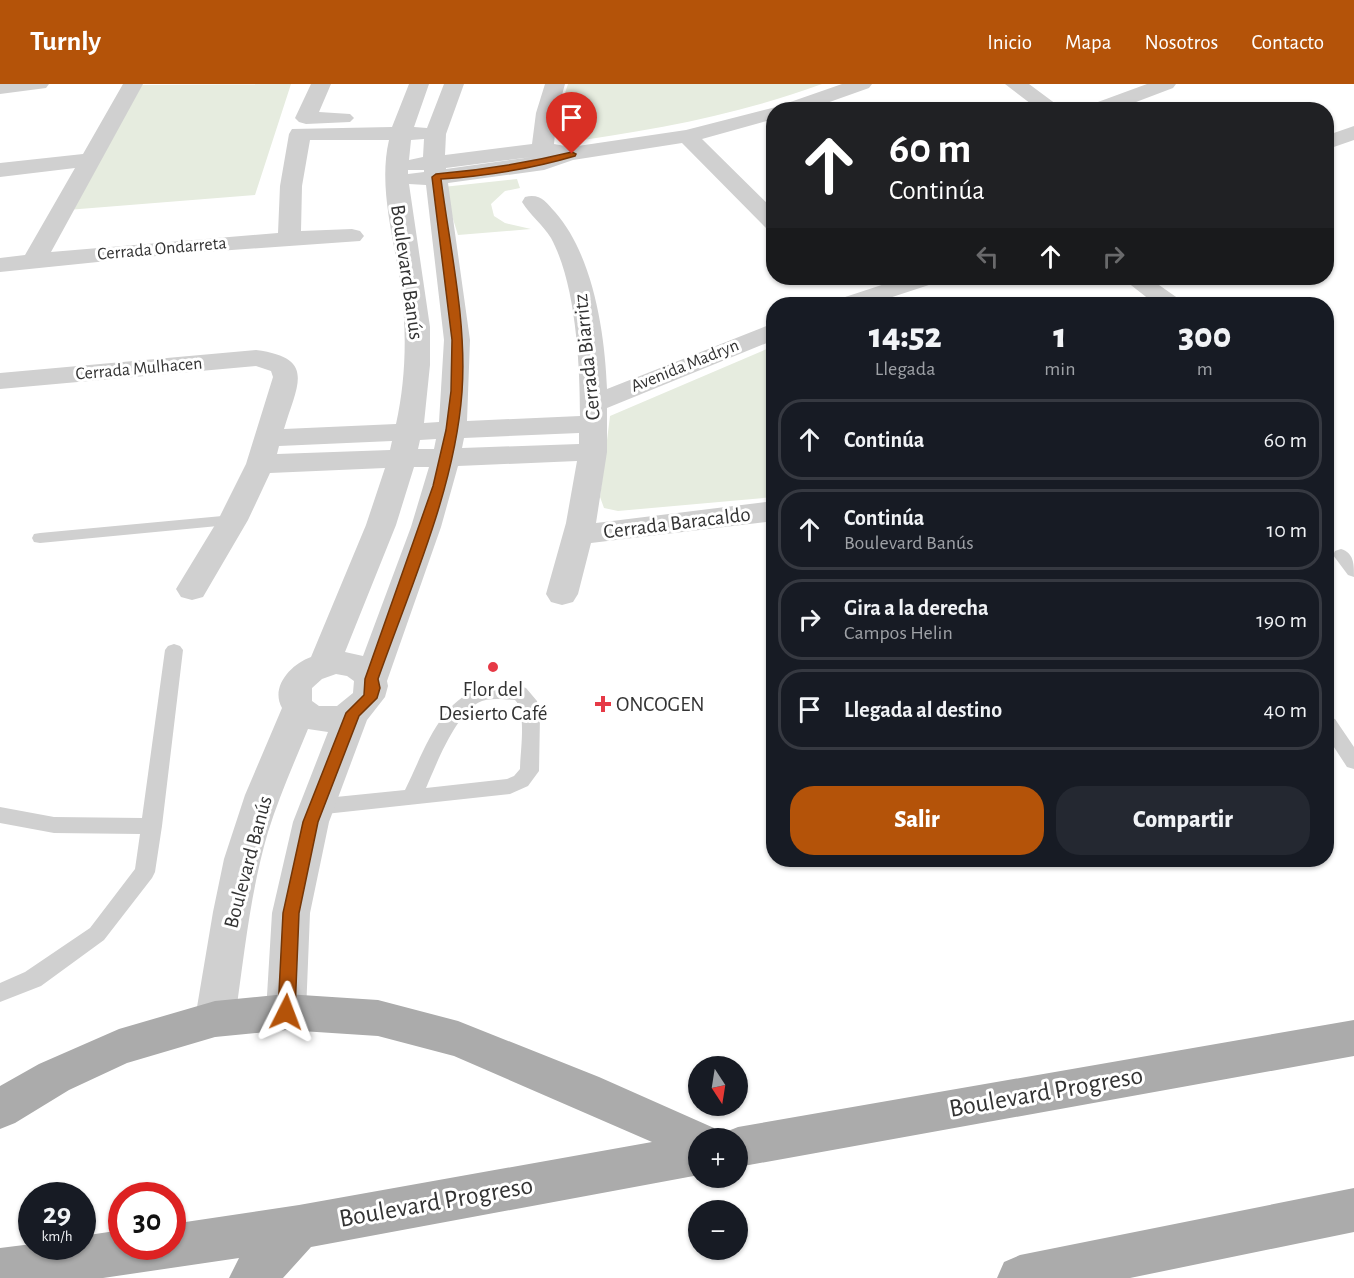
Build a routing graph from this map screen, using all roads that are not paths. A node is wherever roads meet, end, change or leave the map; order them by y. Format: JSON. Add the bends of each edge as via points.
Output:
{"nodes":[{"id":1,"x":39,"y":84,"type":"edge"},
{"id":2,"x":133,"y":84,"type":"edge"},
{"id":3,"x":321,"y":84,"type":"edge"},
{"id":4,"x":419,"y":84,"type":"edge"},
{"id":5,"x":454,"y":84,"type":"edge"},
{"id":6,"x":555,"y":84,"type":"edge"},
{"id":7,"x":862,"y":84,"type":"edge"},
{"id":8,"x":1015,"y":84,"type":"edge"},
{"id":9,"x":1166,"y":84,"type":"edge"},
{"id":10,"x":0,"y":88,"type":"edge"},
{"id":11,"x":838,"y":94,"type":"junction"},
{"id":12,"x":812,"y":102,"type":"edge"},
{"id":13,"x":846,"y":102,"type":"edge"},
{"id":14,"x":1042,"y":102,"type":"edge"},
{"id":15,"x":1116,"y":102,"type":"edge"},
{"id":16,"x":766,"y":115,"type":"edge"},
{"id":17,"x":403,"y":125,"type":"junction"},
{"id":18,"x":438,"y":126,"type":"junction"},
{"id":19,"x":1354,"y":132,"type":"edge"},
{"id":20,"x":687,"y":136,"type":"junction"},
{"id":21,"x":1334,"y":140,"type":"edge"},
{"id":22,"x":543,"y":156,"type":"junction"},
{"id":23,"x":92,"y":160,"type":"junction"},
{"id":24,"x":0,"y":170,"type":"edge"},
{"id":25,"x":435,"y":170,"type":"junction"},
{"id":26,"x":397,"y":174,"type":"junction"},
{"id":27,"x":532,"y":202,"type":"dead end"},
{"id":28,"x":766,"y":215,"type":"edge"},
{"id":29,"x":352,"y":236,"type":"dead end"},
{"id":30,"x":290,"y":238,"type":"junction"},
{"id":31,"x":34,"y":261,"type":"junction"},
{"id":32,"x":0,"y":265,"type":"edge"},
{"id":33,"x":903,"y":285,"type":"edge"},
{"id":34,"x":1144,"y":285,"type":"edge"},
{"id":35,"x":896,"y":287,"type":"junction"},
{"id":36,"x":868,"y":297,"type":"edge"},
{"id":37,"x":908,"y":297,"type":"edge"},
{"id":38,"x":1160,"y":297,"type":"edge"},
{"id":39,"x":766,"y":335,"type":"edge"},
{"id":40,"x":0,"y":381,"type":"edge"},
{"id":41,"x":595,"y":413,"type":"junction"},
{"id":42,"x":452,"y":430,"type":"junction"},
{"id":43,"x":409,"y":432,"type":"junction"},
{"id":44,"x":265,"y":451,"type":"junction"},
{"id":45,"x":593,"y":452,"type":"junction"},
{"id":46,"x":447,"y":457,"type":"junction"},
{"id":47,"x":402,"y":459,"type":"junction"},
{"id":48,"x":766,"y":512,"type":"edge"},
{"id":49,"x":233,"y":520,"type":"junction"},
{"id":50,"x":580,"y":535,"type":"junction"},
{"id":51,"x":40,"y":538,"type":"dead end"},
{"id":52,"x":1341,"y":555,"type":"dead end"},
{"id":53,"x":1354,"y":571,"type":"edge"},
{"id":54,"x":192,"y":589,"type":"dead end"},
{"id":55,"x":562,"y":594,"type":"dead end"},
{"id":56,"x":174,"y":650,"type":"dead end"},
{"id":57,"x":324,"y":664,"type":"junction"},
{"id":58,"x":371,"y":679,"type":"junction"},
{"id":59,"x":298,"y":710,"type":"junction"},
{"id":60,"x":353,"y":713,"type":"junction"},
{"id":61,"x":1334,"y":733,"type":"edge"},
{"id":62,"x":1354,"y":762,"type":"edge"},
{"id":63,"x":411,"y":798,"type":"junction"},
{"id":64,"x":316,"y":807,"type":"junction"},
{"id":65,"x":0,"y":815,"type":"edge"},
{"id":66,"x":152,"y":826,"type":"junction"},
{"id":67,"x":0,"y":993,"type":"edge"},
{"id":68,"x":286,"y":1012,"type":"junction"},
{"id":69,"x":215,"y":1019,"type":"junction"},
{"id":70,"x":1354,"y":1038,"type":"edge"},
{"id":71,"x":0,"y":1109,"type":"edge"},
{"id":72,"x":688,"y":1138,"type":"edge"},
{"id":73,"x":748,"y":1145,"type":"edge"},
{"id":74,"x":688,"y":1156,"type":"edge"},
{"id":75,"x":1354,"y":1210,"type":"edge"},
{"id":76,"x":299,"y":1227,"type":"junction"},
{"id":77,"x":186,"y":1243,"type":"edge"},
{"id":78,"x":108,"y":1255,"type":"edge"},
{"id":79,"x":0,"y":1271,"type":"edge"},
{"id":80,"x":252,"y":1278,"type":"edge"},
{"id":81,"x":1020,"y":1278,"type":"edge"}],
"edges":[{"from":1,"to":10,"type":"street"},
{"from":2,"to":23,"type":"street"},
{"from":3,"to":17,"type":"street","via":[[306,118]]},
{"from":4,"to":17,"type":"street","name":"Boulevard Banús"},
{"from":5,"to":18,"type":"street","name":"Boulevard Banús"},
{"from":6,"to":22,"type":"street","via":[[548,102]]},
{"from":7,"to":11,"type":"street"},
{"from":8,"to":14,"type":"street"},
{"from":9,"to":15,"type":"street"},
{"from":11,"to":12,"type":"street"},
{"from":11,"to":13,"type":"street"},
{"from":16,"to":20,"type":"street"},
{"from":17,"to":18,"type":"street"},
{"from":17,"to":26,"type":"street","name":"Boulevard Banús"},
{"from":17,"to":30,"type":"street","via":[[300,134],[287,212]]},
{"from":18,"to":25,"type":"street","name":"Boulevard Banús"},
{"from":19,"to":21,"type":"street"},
{"from":20,"to":22,"type":"street"},
{"from":20,"to":28,"type":"street"},
{"from":22,"to":25,"type":"street"},
{"from":23,"to":24,"type":"street"},
{"from":23,"to":31,"type":"street"},
{"from":25,"to":26,"type":"street"},
{"from":25,"to":42,"type":"street","name":"Boulevard Banús","via":[[457,340]]},
{"from":26,"to":43,"type":"street","name":"Boulevard Banús","via":[[399,215],[417,320],[416,381]]},
{"from":27,"to":41,"type":"street","name":"Cerrada Biarritz","via":[[561,235],[572,258],[588,332]]},
{"from":29,"to":30,"type":"street","name":"Cerrada Ondarreta"},
{"from":30,"to":31,"type":"street","name":"Cerrada Ondarreta"},
{"from":31,"to":32,"type":"street","name":"Cerrada Ondarreta"},
{"from":33,"to":35,"type":"street"},
{"from":34,"to":38,"type":"street"},
{"from":35,"to":36,"type":"street"},
{"from":35,"to":37,"type":"street"},
{"from":39,"to":41,"type":"street","name":"Avenida Madryn"},
{"from":40,"to":44,"type":"street","name":"Cerrada Mulhacen","via":[[256,358],[278,362],[286,377]]},
{"from":41,"to":42,"type":"street","name":"Avenida Madryn"},
{"from":41,"to":45,"type":"street","name":"Cerrada Biarritz"},
{"from":42,"to":43,"type":"street","name":"Avenida Madryn"},
{"from":42,"to":46,"type":"street","name":"Boulevard Banús"},
{"from":43,"to":44,"type":"street","name":"Avenida Madryn"},
{"from":43,"to":47,"type":"street","name":"Boulevard Banús"},
{"from":44,"to":47,"type":"street"},
{"from":44,"to":49,"type":"street"},
{"from":45,"to":46,"type":"street"},
{"from":45,"to":50,"type":"street","name":"Cerrada Biarritz"},
{"from":46,"to":47,"type":"street"},
{"from":46,"to":58,"type":"street","name":"Boulevard Banús"},
{"from":47,"to":57,"type":"street","name":"Boulevard Banús","via":[[390,503]]},
{"from":48,"to":50,"type":"street","name":"Cerrada Baracaldo"},
{"from":49,"to":51,"type":"lane"},
{"from":49,"to":54,"type":"street"},
{"from":50,"to":55,"type":"street","name":"Cerrada Biarritz"},
{"from":52,"to":53,"type":"lane"},
{"from":56,"to":66,"type":"lane"},
{"from":57,"to":58,"type":"street","via":[[359,666]]},
{"from":57,"to":59,"type":"street","via":[[296,684],[293,693]]},
{"from":58,"to":60,"type":"street","via":[[370,698]]},
{"from":59,"to":60,"type":"street","via":[[329,720]]},
{"from":59,"to":69,"type":"street","name":"Boulevard Banús","via":[[258,808],[241,872]]},
{"from":60,"to":64,"type":"street"},
{"from":61,"to":62,"type":"lane"},
{"from":63,"to":63,"type":"lane","via":[[510,786],[521,781],[529,771],[528,701],[520,693],[490,693],[471,698],[457,708]]},
{"from":63,"to":64,"type":"lane"},
{"from":64,"to":68,"type":"street","via":[[291,913]]},
{"from":65,"to":66,"type":"lane","via":[[54,825]]},
{"from":66,"to":67,"type":"lane","via":[[145,872],[97,934],[33,979]]},
{"from":68,"to":69,"type":"main road"},
{"from":68,"to":72,"type":"main road","via":[[378,1018],[458,1039]]},
{"from":69,"to":71,"type":"main road","via":[[119,1047],[54,1077]]},
{"from":70,"to":73,"type":"main road","name":"Boulevard Progreso"},
{"from":74,"to":76,"type":"main road","name":"Boulevard Progreso"},
{"from":75,"to":81,"type":"main road"},
{"from":76,"to":77,"type":"main road","name":"Boulevard Progreso"},
{"from":76,"to":80,"type":"main road"},
{"from":78,"to":79,"type":"main road"}]}
